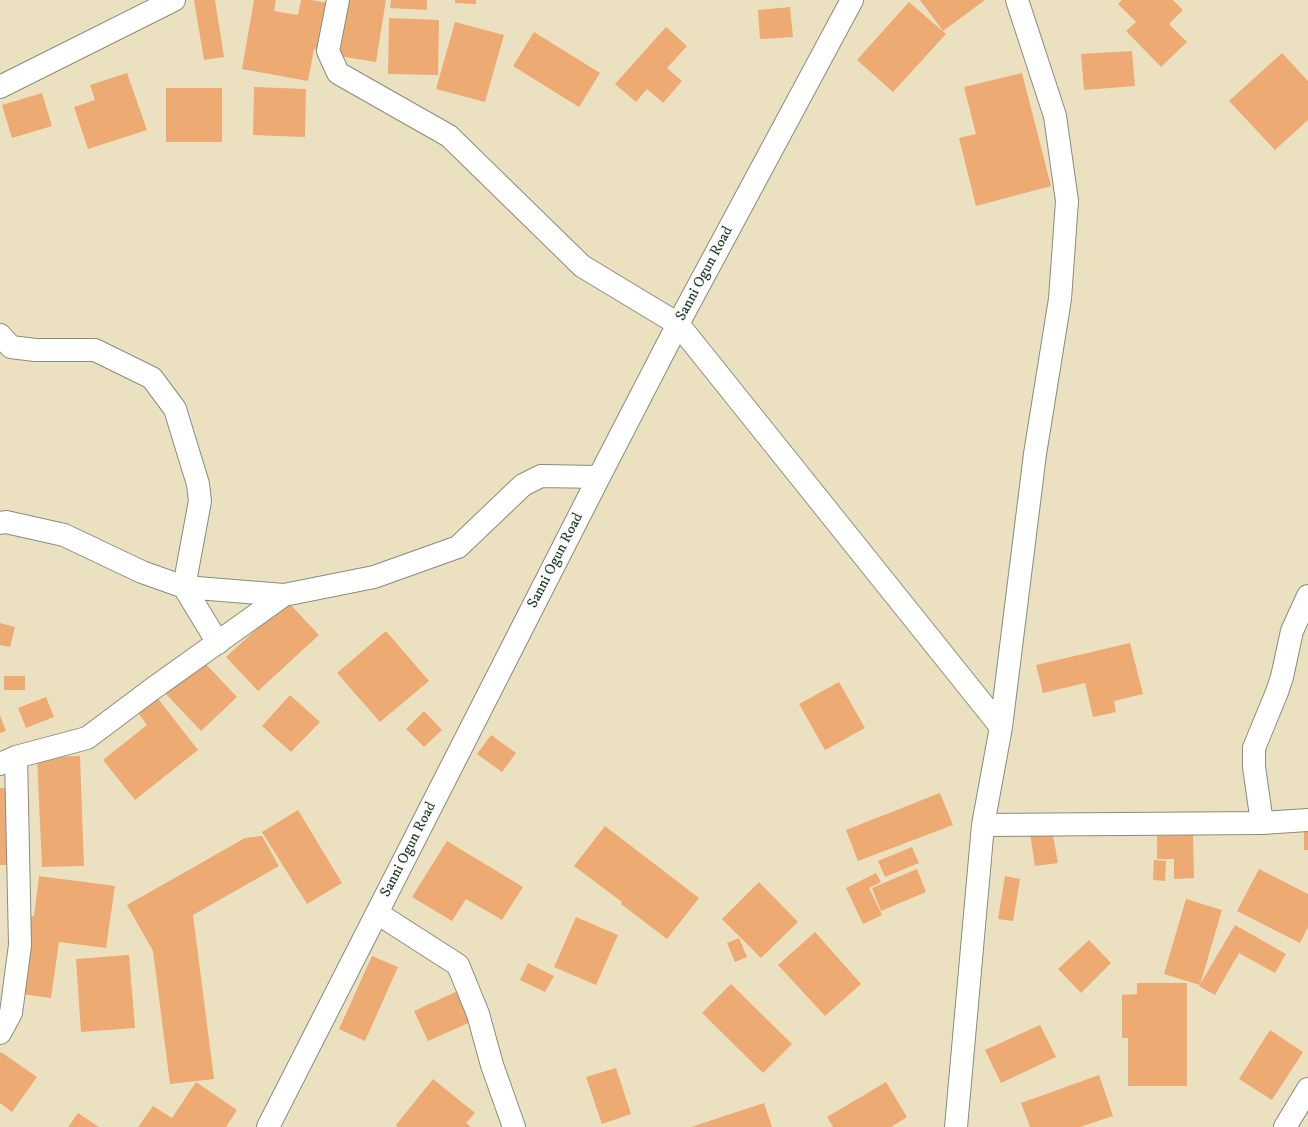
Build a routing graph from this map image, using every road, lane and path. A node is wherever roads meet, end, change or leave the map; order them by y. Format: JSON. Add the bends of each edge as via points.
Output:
{"nodes":[{"id":1,"x":174,"y":0,"type":"edge"},
{"id":2,"x":338,"y":0,"type":"edge"},
{"id":3,"x":852,"y":0,"type":"edge"},
{"id":4,"x":1017,"y":0,"type":"edge"},
{"id":5,"x":0,"y":87,"type":"edge"},
{"id":6,"x":678,"y":324,"type":"junction"},
{"id":7,"x":0,"y":335,"type":"edge"},
{"id":8,"x":599,"y":477,"type":"junction"},
{"id":9,"x":0,"y":523,"type":"edge"},
{"id":10,"x":184,"y":587,"type":"junction"},
{"id":11,"x":284,"y":595,"type":"junction"},
{"id":12,"x":1308,"y":596,"type":"edge"},
{"id":13,"x":218,"y":643,"type":"junction"},
{"id":14,"x":1001,"y":727,"type":"junction"},
{"id":15,"x":8,"y":760,"type":"edge"},
{"id":16,"x":1308,"y":820,"type":"edge"},
{"id":17,"x":1262,"y":823,"type":"junction"},
{"id":18,"x":983,"y":825,"type":"junction"},
{"id":19,"x":377,"y":913,"type":"junction"},
{"id":20,"x":0,"y":1033,"type":"edge"},
{"id":21,"x":1308,"y":1089,"type":"edge"},
{"id":22,"x":268,"y":1127,"type":"edge"},
{"id":23,"x":514,"y":1127,"type":"edge"},
{"id":24,"x":956,"y":1127,"type":"edge"},
{"id":25,"x":1285,"y":1127,"type":"edge"}],
"edges":[{"from":1,"to":5,"type":"street"},
{"from":2,"to":6,"type":"street","via":[[328,51],[338,73],[449,136],[582,266]]},
{"from":3,"to":6,"type":"street","name":"Sanni Ogun Road"},
{"from":4,"to":14,"type":"street","via":[[1055,116],[1068,201],[1060,299],[1035,454]]},
{"from":6,"to":8,"type":"street","name":"Sanni Ogun Road"},
{"from":6,"to":14,"type":"street"},
{"from":7,"to":10,"type":"street","via":[[11,347],[35,350],[96,350],[152,378],[175,409],[198,484],[200,501]]},
{"from":8,"to":11,"type":"street","via":[[541,476],[523,485],[458,548],[374,577]]},
{"from":8,"to":19,"type":"street","name":"Sanni Ogun Road"},
{"from":9,"to":10,"type":"street","via":[[6,522],[64,535],[142,572]]},
{"from":10,"to":11,"type":"street"},
{"from":10,"to":13,"type":"street"},
{"from":11,"to":13,"type":"street"},
{"from":12,"to":17,"type":"street","via":[[1292,631],[1282,677],[1254,748],[1254,767]]},
{"from":13,"to":15,"type":"street","via":[[87,738]]},
{"from":14,"to":18,"type":"street"},
{"from":15,"to":20,"type":"street","via":[[20,945],[11,1013]]},
{"from":16,"to":17,"type":"street"},
{"from":17,"to":18,"type":"street"},
{"from":18,"to":24,"type":"street"},
{"from":19,"to":22,"type":"street","name":"Sanni Ogun Road"},
{"from":19,"to":23,"type":"street","via":[[458,965],[478,1014],[492,1065]]},
{"from":21,"to":25,"type":"street"}]}
